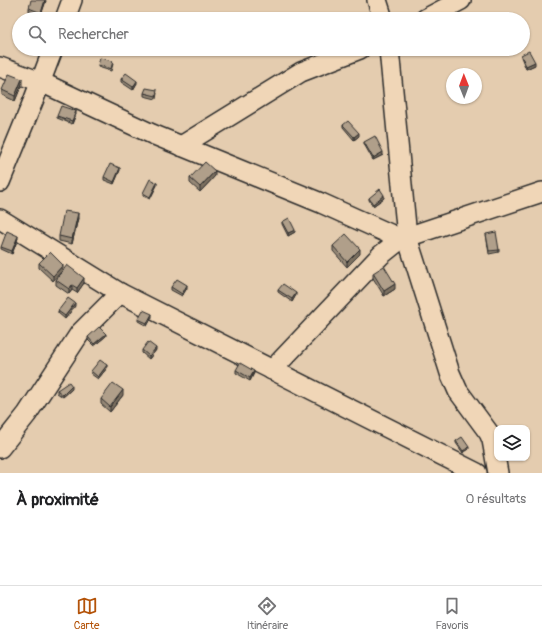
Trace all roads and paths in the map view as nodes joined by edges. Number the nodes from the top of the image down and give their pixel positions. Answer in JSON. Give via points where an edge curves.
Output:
{"nodes":[{"id":1,"x":72,"y":0,"type":"edge"},
{"id":2,"x":377,"y":0,"type":"edge"},
{"id":3,"x":461,"y":0,"type":"edge"},
{"id":4,"x":68,"y":12,"type":"edge"},
{"id":5,"x":381,"y":12,"type":"edge"},
{"id":6,"x":438,"y":12,"type":"edge"},
{"id":7,"x":50,"y":56,"type":"edge"},
{"id":8,"x":342,"y":56,"type":"edge"},
{"id":9,"x":390,"y":56,"type":"edge"},
{"id":10,"x":0,"y":67,"type":"edge"},
{"id":11,"x":41,"y":82,"type":"junction"},
{"id":12,"x":181,"y":146,"type":"junction"},
{"id":13,"x":0,"y":182,"type":"edge"},
{"id":14,"x":542,"y":192,"type":"edge"},
{"id":15,"x":0,"y":219,"type":"edge"},
{"id":16,"x":404,"y":238,"type":"junction"},
{"id":17,"x":120,"y":293,"type":"junction"},
{"id":18,"x":272,"y":370,"type":"junction"},
{"id":19,"x":0,"y":448,"type":"edge"},
{"id":20,"x":476,"y":473,"type":"edge"},
{"id":21,"x":498,"y":473,"type":"edge"}],
"edges":[{"from":1,"to":4,"type":"street"},
{"from":2,"to":5,"type":"street"},
{"from":3,"to":6,"type":"street"},
{"from":7,"to":11,"type":"street"},
{"from":8,"to":12,"type":"street","via":[[301,72]]},
{"from":9,"to":16,"type":"street"},
{"from":10,"to":11,"type":"street"},
{"from":11,"to":12,"type":"street"},
{"from":11,"to":13,"type":"street"},
{"from":12,"to":16,"type":"street"},
{"from":14,"to":16,"type":"street"},
{"from":15,"to":17,"type":"street"},
{"from":16,"to":18,"type":"street","via":[[381,255]]},
{"from":16,"to":21,"type":"street","via":[[450,373],[458,391],[489,433]]},
{"from":17,"to":18,"type":"street"},
{"from":17,"to":19,"type":"street","via":[[80,333],[27,414]]},
{"from":18,"to":20,"type":"street"}]}
